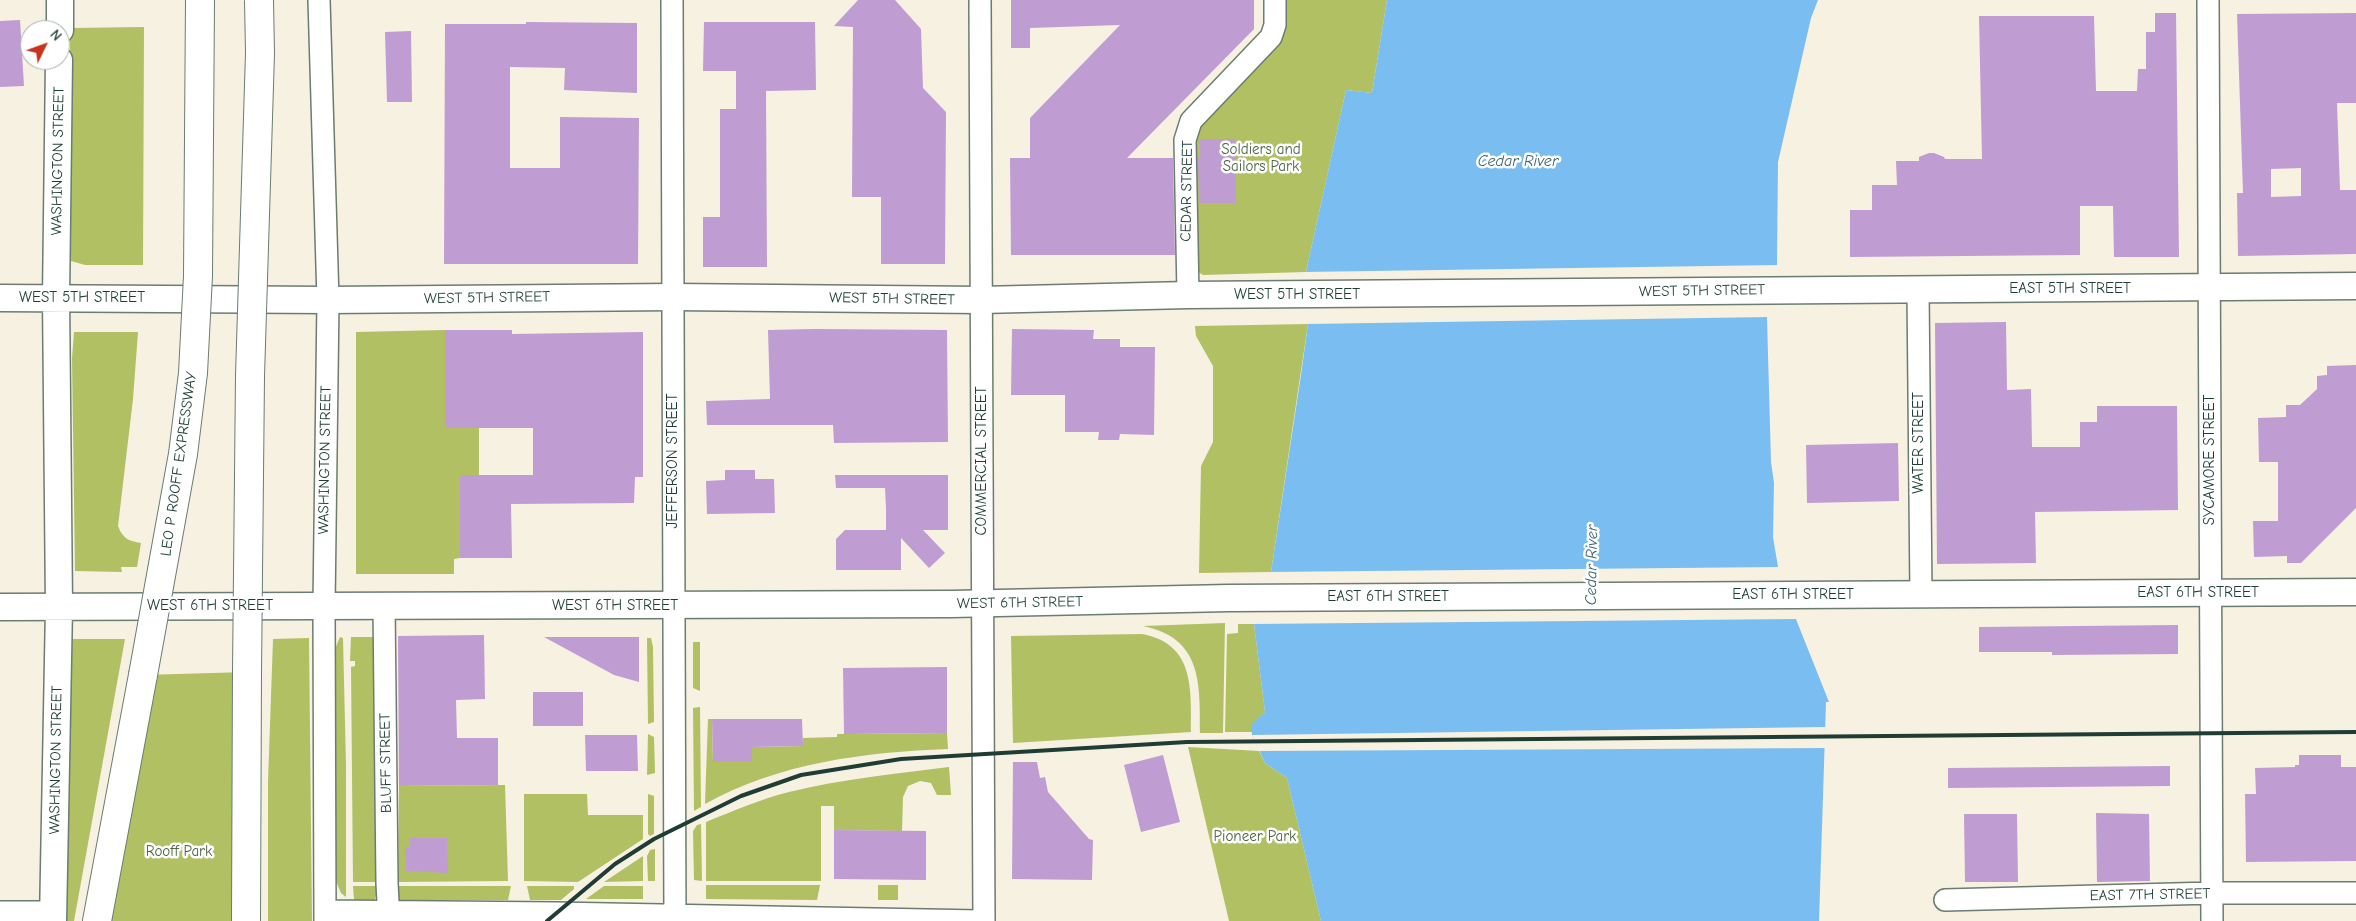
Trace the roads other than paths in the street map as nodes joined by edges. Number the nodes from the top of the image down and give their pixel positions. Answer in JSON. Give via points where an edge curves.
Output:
{"nodes":[{"id":1,"x":60,"y":0,"type":"edge"},
{"id":2,"x":200,"y":0,"type":"edge"},
{"id":3,"x":259,"y":0,"type":"edge"},
{"id":4,"x":319,"y":0,"type":"edge"},
{"id":5,"x":672,"y":0,"type":"edge"},
{"id":6,"x":980,"y":0,"type":"edge"},
{"id":7,"x":1275,"y":0,"type":"edge"},
{"id":8,"x":2208,"y":0,"type":"edge"},
{"id":9,"x":60,"y":20,"type":"edge"},
{"id":10,"x":59,"y":70,"type":"edge"},
{"id":11,"x":2356,"y":286,"type":"edge"},
{"id":12,"x":2209,"y":287,"type":"junction"},
{"id":13,"x":1784,"y":290,"type":"joint"},
{"id":14,"x":1918,"y":290,"type":"junction"},
{"id":15,"x":1188,"y":295,"type":"junction"},
{"id":16,"x":673,"y":296,"type":"junction"},
{"id":17,"x":56,"y":297,"type":"junction"},
{"id":18,"x":0,"y":298,"type":"edge"},
{"id":19,"x":328,"y":300,"type":"junction"},
{"id":20,"x":982,"y":300,"type":"junction"},
{"id":21,"x":2356,"y":592,"type":"edge"},
{"id":22,"x":2211,"y":593,"type":"junction"},
{"id":23,"x":1920,"y":596,"type":"junction"},
{"id":24,"x":1229,"y":598,"type":"joint"},
{"id":25,"x":983,"y":604,"type":"junction"},
{"id":26,"x":384,"y":605,"type":"junction"},
{"id":27,"x":0,"y":606,"type":"edge"},
{"id":28,"x":324,"y":606,"type":"junction"},
{"id":29,"x":674,"y":606,"type":"junction"},
{"id":30,"x":59,"y":607,"type":"junction"},
{"id":31,"x":2212,"y":893,"type":"junction"},
{"id":32,"x":2356,"y":893,"type":"edge"},
{"id":33,"x":1945,"y":900,"type":"dead end"},
{"id":34,"x":0,"y":912,"type":"edge"},
{"id":35,"x":325,"y":916,"type":"edge"},
{"id":36,"x":389,"y":916,"type":"edge"},
{"id":37,"x":53,"y":917,"type":"edge"},
{"id":38,"x":675,"y":918,"type":"edge"},
{"id":39,"x":97,"y":921,"type":"edge"},
{"id":40,"x":246,"y":921,"type":"edge"},
{"id":41,"x":980,"y":921,"type":"edge"},
{"id":42,"x":984,"y":921,"type":"edge"},
{"id":43,"x":2212,"y":921,"type":"edge"}],
"edges":[{"from":1,"to":9,"type":"main road"},
{"from":2,"to":39,"type":"highway","name":"LEO P ROOFF EXPRESSWAY","bridge":true,"via":[[198,276],[193,373],[182,454]]},
{"from":3,"to":40,"type":"highway","bridge":true,"via":[[250,376]]},
{"from":4,"to":19,"type":"street","name":"WASHINGTON STREET"},
{"from":5,"to":16,"type":"street","name":"JEFFERSON STREET"},
{"from":6,"to":20,"type":"street","name":"COMMERCIAL STREET"},
{"from":7,"to":15,"type":"street","name":"CEDAR STREET","via":[[1275,25],[1271,37],[1191,121],[1185,140]]},
{"from":8,"to":12,"type":"street","name":"SYCAMORE STREET"},
{"from":10,"to":17,"type":"main road","name":"WASHINGTON STREET"},
{"from":11,"to":12,"type":"main road","name":"EAST 5TH STREET"},
{"from":12,"to":14,"type":"main road","name":"EAST 5TH STREET"},
{"from":12,"to":22,"type":"street","name":"SYCAMORE STREET"},
{"from":13,"to":14,"type":"main road","name":"EAST 5TH STREET"},
{"from":13,"to":15,"type":"main road","name":"WEST 5TH STREET"},
{"from":14,"to":23,"type":"street","name":"WATER STREET"},
{"from":15,"to":20,"type":"main road","name":"WEST 5TH STREET"},
{"from":16,"to":19,"type":"main road","name":"WEST 5TH STREET"},
{"from":16,"to":20,"type":"main road","name":"WEST 5TH STREET"},
{"from":16,"to":29,"type":"street","name":"JEFFERSON STREET"},
{"from":17,"to":18,"type":"main road","name":"WEST 5TH STREET"},
{"from":17,"to":19,"type":"main road","name":"WEST 5TH STREET"},
{"from":17,"to":30,"type":"main road","name":"WASHINGTON STREET"},
{"from":19,"to":28,"type":"street","name":"WASHINGTON STREET"},
{"from":20,"to":25,"type":"street","name":"COMMERCIAL STREET"},
{"from":21,"to":22,"type":"main road","name":"EAST 6TH STREET"},
{"from":22,"to":23,"type":"main road","name":"EAST 6TH STREET"},
{"from":22,"to":31,"type":"street","name":"SYCAMORE STREET"},
{"from":23,"to":24,"type":"main road","name":"EAST 6TH STREET"},
{"from":24,"to":25,"type":"main road","name":"WEST 6TH STREET"},
{"from":25,"to":29,"type":"main road","name":"WEST 6TH STREET"},
{"from":25,"to":42,"type":"street","name":"COMMERCIAL STREET"},
{"from":26,"to":28,"type":"main road","name":"WEST 6TH STREET"},
{"from":26,"to":29,"type":"main road","name":"WEST 6TH STREET"},
{"from":26,"to":36,"type":"street","name":"BLUFF STREET"},
{"from":27,"to":30,"type":"main road","name":"WEST 6TH STREET"},
{"from":28,"to":30,"type":"main road","name":"WEST 6TH STREET"},
{"from":28,"to":35,"type":"street","name":"WASHINGTON STREET"},
{"from":29,"to":38,"type":"street","name":"JEFFERSON STREET"},
{"from":30,"to":37,"type":"main road","name":"WASHINGTON STREET"},
{"from":31,"to":32,"type":"street","name":"EAST 7TH STREET"},
{"from":31,"to":33,"type":"street","name":"EAST 7TH STREET"},
{"from":31,"to":43,"type":"street","name":"SYCAMORE STREET"},
{"from":34,"to":37,"type":"street"},
{"from":35,"to":36,"type":"street"},
{"from":36,"to":38,"type":"street"},
{"from":38,"to":41,"type":"street"}]}
